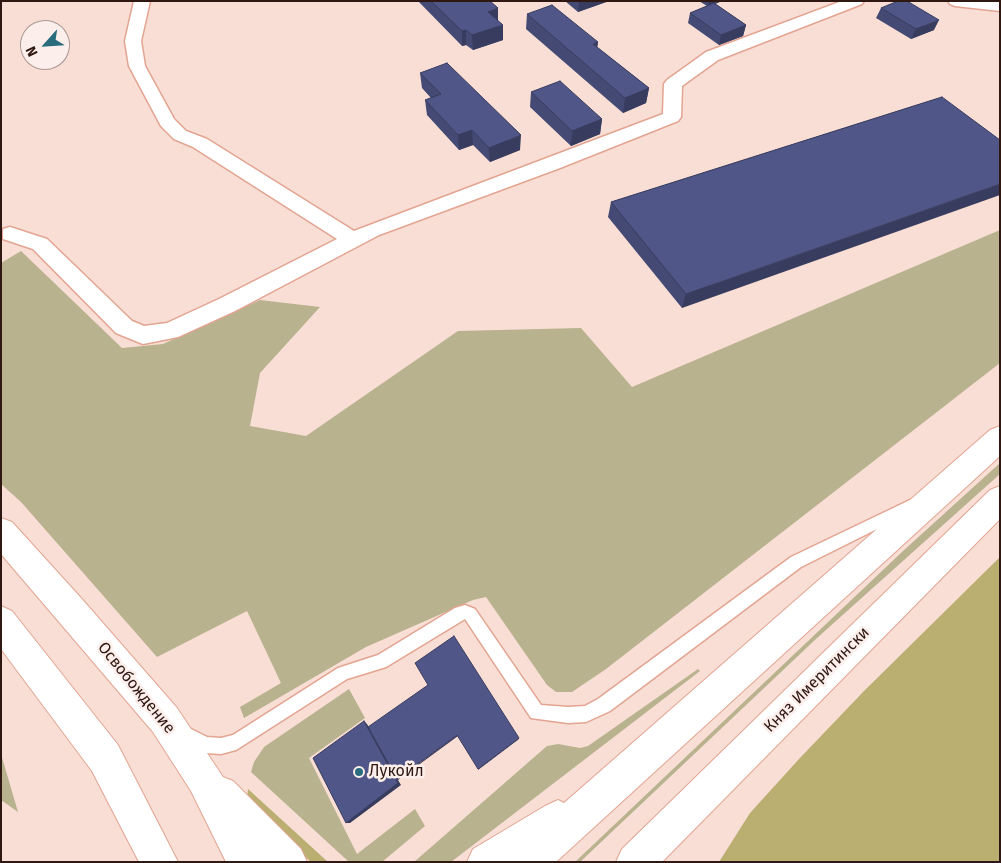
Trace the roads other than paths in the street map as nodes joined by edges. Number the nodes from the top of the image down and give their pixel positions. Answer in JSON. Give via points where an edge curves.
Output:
{"nodes":[{"id":1,"x":142,"y":1,"type":"edge"},
{"id":2,"x":857,"y":1,"type":"edge"},
{"id":3,"x":955,"y":1,"type":"edge"},
{"id":4,"x":1000,"y":6,"type":"edge"},
{"id":5,"x":4,"y":238,"type":"edge"},
{"id":6,"x":353,"y":240,"type":"junction"},
{"id":7,"x":1000,"y":438,"type":"edge"},
{"id":8,"x":937,"y":493,"type":"junction"},
{"id":9,"x":1000,"y":499,"type":"edge"},
{"id":10,"x":1,"y":532,"type":"edge"},
{"id":11,"x":1,"y":622,"type":"edge"},
{"id":12,"x":165,"y":720,"type":"junction"},
{"id":13,"x":204,"y":778,"type":"junction"},
{"id":14,"x":602,"y":793,"type":"junction"},
{"id":15,"x":152,"y":852,"type":"edge"},
{"id":16,"x":639,"y":858,"type":"edge"},
{"id":17,"x":246,"y":862,"type":"edge"},
{"id":18,"x":288,"y":862,"type":"edge"},
{"id":19,"x":486,"y":862,"type":"edge"},
{"id":20,"x":528,"y":862,"type":"edge"}],
"edges":[{"from":1,"to":6,"type":"street","via":[[133,41],[137,66],[167,122],[180,135],[200,142]]},
{"from":2,"to":6,"type":"street","via":[[712,56],[673,84],[672,118],[372,230]]},
{"from":3,"to":4,"type":"street"},
{"from":5,"to":6,"type":"street","via":[[40,244],[124,327],[142,335],[170,331],[211,313]]},
{"from":7,"to":8,"type":"street"},
{"from":8,"to":12,"type":"lane","via":[[796,562],[604,705],[586,714],[568,716],[537,712],[470,614],[465,612],[381,662],[343,673],[236,742],[206,745]]},
{"from":8,"to":14,"type":"street"},
{"from":9,"to":16,"type":"street","name":"Княз Имеритински"},
{"from":10,"to":12,"type":"street","name":"Освобождение"},
{"from":11,"to":15,"type":"street","via":[[105,758]]},
{"from":12,"to":13,"type":"street","name":"Освобождение"},
{"from":13,"to":17,"type":"street","name":"Освобождение"},
{"from":13,"to":18,"type":"street"},
{"from":14,"to":19,"type":"street"},
{"from":14,"to":20,"type":"street"}]}
